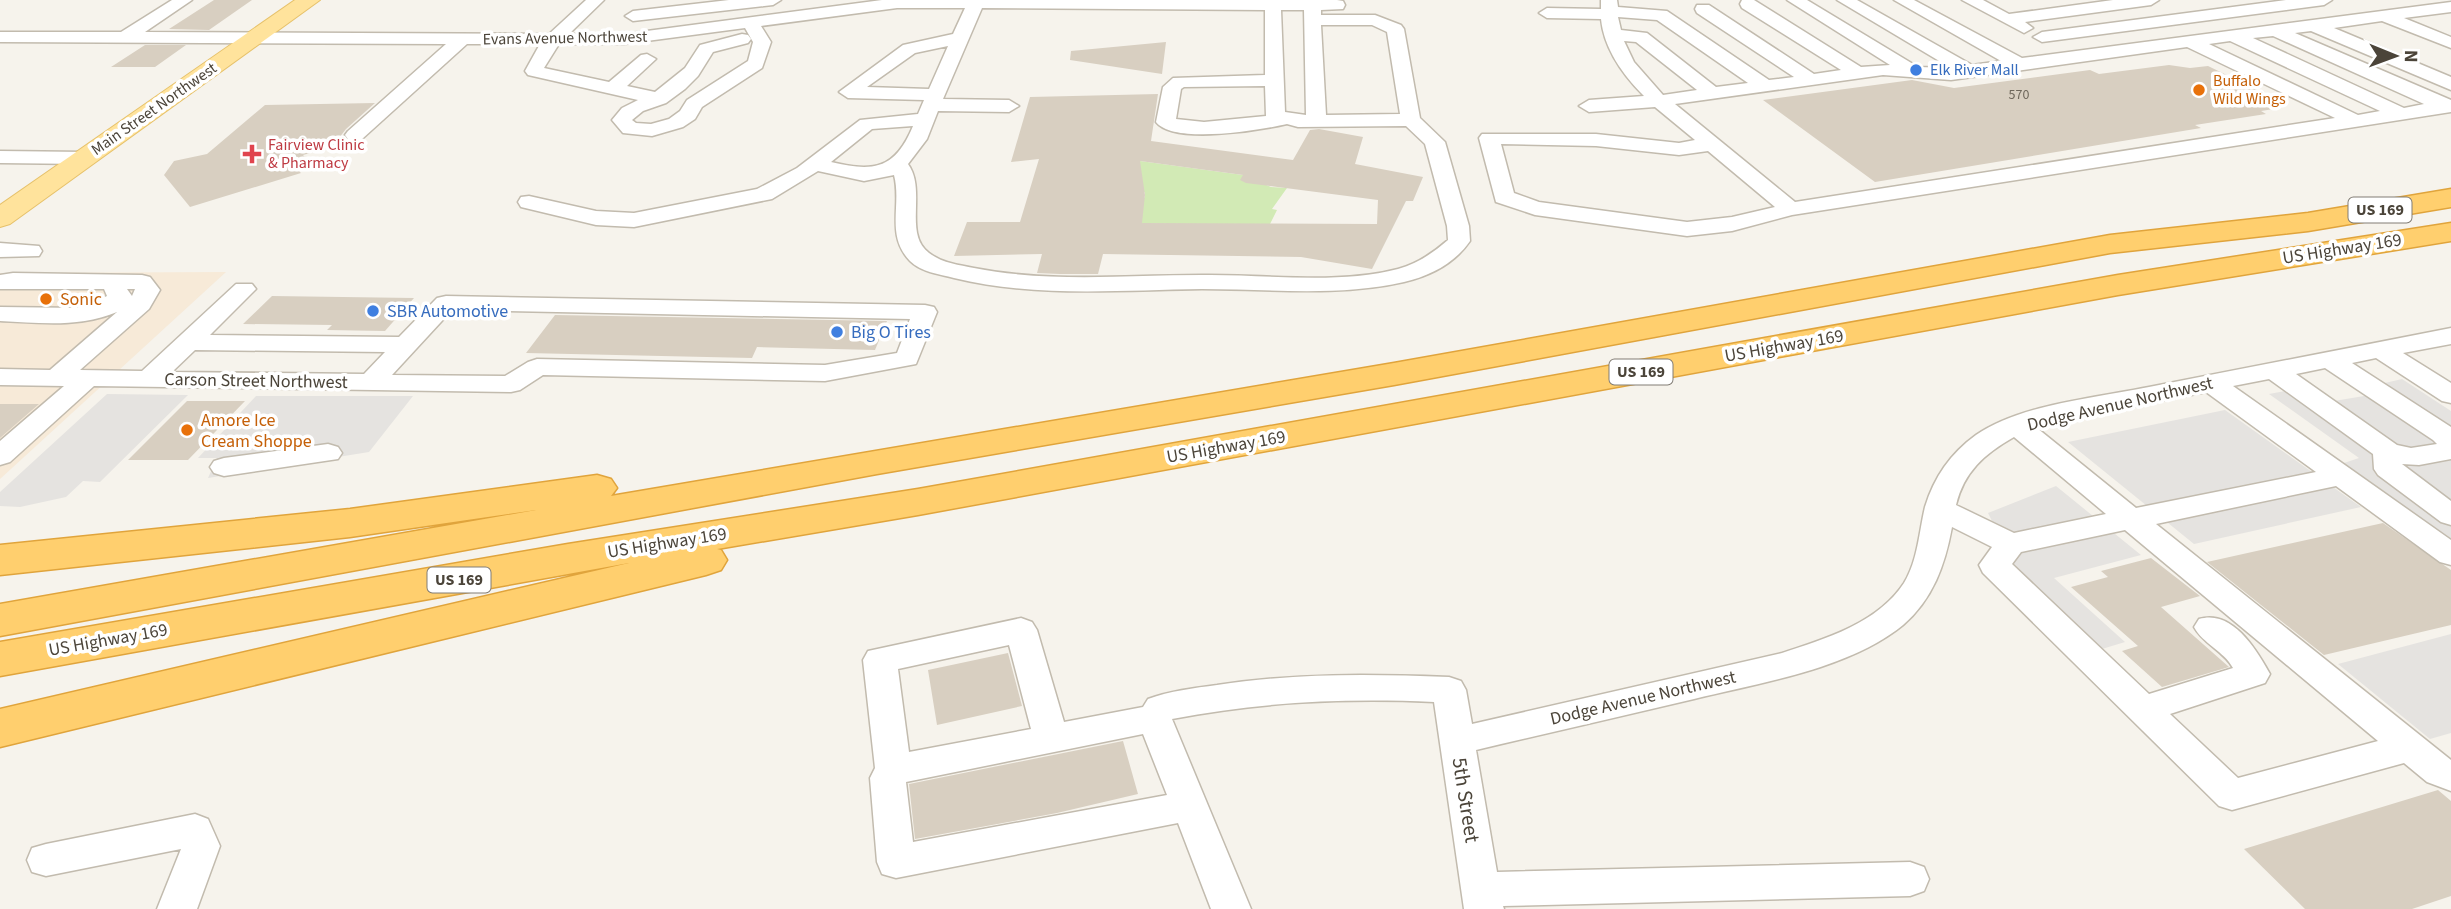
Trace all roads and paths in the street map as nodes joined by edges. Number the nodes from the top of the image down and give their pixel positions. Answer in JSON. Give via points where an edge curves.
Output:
{"nodes":[{"id":1,"x":184,"y":0,"type":"edge"},
{"id":2,"x":309,"y":0,"type":"edge"},
{"id":3,"x":596,"y":0,"type":"edge"},
{"id":4,"x":773,"y":0,"type":"edge"},
{"id":5,"x":790,"y":0,"type":"edge"},
{"id":6,"x":1795,"y":0,"type":"edge"},
{"id":7,"x":1845,"y":0,"type":"edge"},
{"id":8,"x":1902,"y":0,"type":"edge"},
{"id":9,"x":1970,"y":0,"type":"edge"},
{"id":10,"x":2153,"y":0,"type":"edge"},
{"id":11,"x":2324,"y":0,"type":"edge"},
{"id":12,"x":2433,"y":0,"type":"edge"},
{"id":13,"x":1772,"y":1,"type":"edge"},
{"id":14,"x":976,"y":2,"type":"edge"},
{"id":15,"x":854,"y":4,"type":"edge"},
{"id":16,"x":1273,"y":4,"type":"junction"},
{"id":17,"x":1748,"y":4,"type":"junction"},
{"id":18,"x":1321,"y":7,"type":"edge"},
{"id":19,"x":2451,"y":7,"type":"edge"},
{"id":20,"x":1608,"y":8,"type":"edge"},
{"id":21,"x":2381,"y":8,"type":"edge"},
{"id":22,"x":1703,"y":9,"type":"junction"},
{"id":23,"x":1547,"y":13,"type":"dead end"},
{"id":24,"x":1661,"y":15,"type":"junction"},
{"id":25,"x":633,"y":16,"type":"dead end"},
{"id":26,"x":784,"y":17,"type":"junction"},
{"id":27,"x":2193,"y":18,"type":"junction"},
{"id":28,"x":2007,"y":19,"type":"junction"},
{"id":29,"x":2347,"y":21,"type":"junction"},
{"id":30,"x":2314,"y":25,"type":"junction"},
{"id":31,"x":754,"y":29,"type":"junction"},
{"id":32,"x":2275,"y":30,"type":"junction"},
{"id":33,"x":1611,"y":35,"type":"junction"},
{"id":34,"x":2382,"y":35,"type":"dead end"},
{"id":35,"x":2232,"y":36,"type":"junction"},
{"id":36,"x":0,"y":37,"type":"edge"},
{"id":37,"x":125,"y":37,"type":"junction"},
{"id":38,"x":257,"y":37,"type":"junction"},
{"id":39,"x":2042,"y":37,"type":"junction"},
{"id":40,"x":462,"y":38,"type":"junction"},
{"id":41,"x":960,"y":38,"type":"junction"},
{"id":42,"x":554,"y":40,"type":"junction"},
{"id":43,"x":2190,"y":41,"type":"junction"},
{"id":44,"x":2451,"y":43,"type":"edge"},
{"id":45,"x":2080,"y":56,"type":"junction"},
{"id":46,"x":648,"y":59,"type":"dead end"},
{"id":47,"x":2019,"y":65,"type":"junction"},
{"id":48,"x":1969,"y":71,"type":"junction"},
{"id":49,"x":1913,"y":72,"type":"junction"},
{"id":50,"x":1859,"y":74,"type":"junction"},
{"id":51,"x":1274,"y":80,"type":"junction"},
{"id":52,"x":1811,"y":80,"type":"junction"},
{"id":53,"x":2451,"y":84,"type":"edge"},
{"id":54,"x":1766,"y":86,"type":"junction"},
{"id":55,"x":612,"y":89,"type":"junction"},
{"id":56,"x":1712,"y":93,"type":"junction"},
{"id":57,"x":657,"y":99,"type":"junction"},
{"id":58,"x":1658,"y":101,"type":"junction"},
{"id":59,"x":694,"y":104,"type":"junction"},
{"id":60,"x":931,"y":106,"type":"junction"},
{"id":61,"x":1009,"y":106,"type":"dead end"},
{"id":62,"x":1589,"y":106,"type":"dead end"},
{"id":63,"x":2448,"y":107,"type":"edge"},
{"id":64,"x":2402,"y":114,"type":"junction"},
{"id":65,"x":1279,"y":117,"type":"junction"},
{"id":66,"x":1411,"y":120,"type":"junction"},
{"id":67,"x":1315,"y":121,"type":"junction"},
{"id":68,"x":2356,"y":121,"type":"junction"},
{"id":69,"x":355,"y":135,"type":"dead end"},
{"id":70,"x":1711,"y":144,"type":"junction"},
{"id":71,"x":0,"y":157,"type":"edge"},
{"id":72,"x":85,"y":158,"type":"junction"},
{"id":73,"x":898,"y":163,"type":"junction"},
{"id":74,"x":814,"y":164,"type":"junction"},
{"id":75,"x":2451,"y":174,"type":"edge"},
{"id":76,"x":2451,"y":198,"type":"edge"},
{"id":77,"x":529,"y":202,"type":"dead end"},
{"id":78,"x":1791,"y":209,"type":"junction"},
{"id":79,"x":0,"y":218,"type":"edge"},
{"id":80,"x":2308,"y":222,"type":"junction"},
{"id":81,"x":2451,"y":232,"type":"edge"},
{"id":82,"x":2451,"y":239,"type":"edge"},
{"id":83,"x":2364,"y":246,"type":"junction"},
{"id":84,"x":0,"y":250,"type":"edge"},
{"id":85,"x":32,"y":251,"type":"dead end"},
{"id":86,"x":0,"y":284,"type":"edge"},
{"id":87,"x":244,"y":289,"type":"dead end"},
{"id":88,"x":0,"y":314,"type":"edge"},
{"id":89,"x":2451,"y":336,"type":"edge"},
{"id":90,"x":186,"y":342,"type":"junction"},
{"id":91,"x":408,"y":345,"type":"junction"},
{"id":92,"x":2381,"y":350,"type":"junction"},
{"id":93,"x":2330,"y":360,"type":"junction"},
{"id":94,"x":2275,"y":371,"type":"junction"},
{"id":95,"x":0,"y":377,"type":"edge"},
{"id":96,"x":57,"y":377,"type":"junction"},
{"id":97,"x":88,"y":378,"type":"junction"},
{"id":98,"x":148,"y":380,"type":"junction"},
{"id":99,"x":370,"y":383,"type":"junction"},
{"id":100,"x":2211,"y":383,"type":"junction"},
{"id":101,"x":2451,"y":395,"type":"edge"},
{"id":102,"x":2018,"y":427,"type":"junction"},
{"id":103,"x":2451,"y":442,"type":"edge"},
{"id":104,"x":2451,"y":450,"type":"edge"},
{"id":105,"x":2387,"y":451,"type":"junction"},
{"id":106,"x":328,"y":453,"type":"dead end"},
{"id":107,"x":0,"y":456,"type":"edge"},
{"id":108,"x":877,"y":463,"type":"junction"},
{"id":109,"x":224,"y":467,"type":"dead end"},
{"id":110,"x":2341,"y":476,"type":"junction"},
{"id":111,"x":918,"y":502,"type":"junction"},
{"id":112,"x":1939,"y":509,"type":"junction"},
{"id":113,"x":2451,"y":515,"type":"edge"},
{"id":114,"x":2134,"y":520,"type":"junction"},
{"id":115,"x":2011,"y":544,"type":"junction"},
{"id":116,"x":67,"y":551,"type":"junction"},
{"id":117,"x":0,"y":553,"type":"edge"},
{"id":118,"x":2451,"y":555,"type":"edge"},
{"id":119,"x":0,"y":560,"type":"edge"},
{"id":120,"x":0,"y":620,"type":"edge"},
{"id":121,"x":2210,"y":627,"type":"dead end"},
{"id":122,"x":2278,"y":638,"type":"junction"},
{"id":123,"x":2242,"y":653,"type":"junction"},
{"id":124,"x":0,"y":659,"type":"edge"},
{"id":125,"x":2143,"y":709,"type":"junction"},
{"id":126,"x":1154,"y":718,"type":"junction"},
{"id":127,"x":0,"y":728,"type":"edge"},
{"id":128,"x":1051,"y":739,"type":"junction"},
{"id":129,"x":1457,"y":741,"type":"junction"},
{"id":130,"x":2409,"y":747,"type":"junction"},
{"id":131,"x":893,"y":771,"type":"junction"},
{"id":132,"x":2451,"y":776,"type":"edge"},
{"id":133,"x":1188,"y":806,"type":"junction"},
{"id":134,"x":46,"y":860,"type":"dead end"},
{"id":135,"x":1910,"y":879,"type":"dead end"},
{"id":136,"x":1482,"y":899,"type":"edge"},
{"id":137,"x":177,"y":909,"type":"edge"},
{"id":138,"x":1231,"y":909,"type":"edge"}],
"edges":[{"from":1,"to":37,"type":"street"},
{"from":2,"to":38,"type":"main road","name":"Main Street Northwest"},
{"from":3,"to":42,"type":"street"},
{"from":4,"to":25,"type":"street"},
{"from":5,"to":26,"type":"street"},
{"from":6,"to":49,"type":"street"},
{"from":7,"to":48,"type":"street"},
{"from":8,"to":47,"type":"street"},
{"from":9,"to":28,"type":"street"},
{"from":10,"to":27,"type":"street"},
{"from":10,"to":28,"type":"street"},
{"from":11,"to":27,"type":"street"},
{"from":12,"to":19,"type":"street"},
{"from":13,"to":17,"type":"street"},
{"from":14,"to":15,"type":"street","name":"Evans Avenue Northwest"},
{"from":14,"to":16,"type":"street","name":"Evans Avenue Northwest"},
{"from":14,"to":41,"type":"street"},
{"from":15,"to":26,"type":"street","name":"Evans Avenue Northwest"},
{"from":16,"to":18,"type":"street","name":"Evans Avenue Northwest"},
{"from":16,"to":51,"type":"street"},
{"from":17,"to":22,"type":"street"},
{"from":17,"to":50,"type":"street"},
{"from":18,"to":66,"type":"street","name":"Evans Avenue Northwest","via":[[1395,29]]},
{"from":18,"to":67,"type":"street"},
{"from":19,"to":21,"type":"street","via":[[2411,12]]},
{"from":20,"to":23,"type":"street"},
{"from":20,"to":24,"type":"street"},
{"from":20,"to":33,"type":"street"},
{"from":21,"to":29,"type":"street"},
{"from":21,"to":44,"type":"street"},
{"from":22,"to":24,"type":"street"},
{"from":22,"to":52,"type":"street"},
{"from":24,"to":54,"type":"street"},
{"from":26,"to":31,"type":"street","name":"Evans Avenue Northwest"},
{"from":27,"to":35,"type":"street"},
{"from":27,"to":39,"type":"street"},
{"from":28,"to":39,"type":"street"},
{"from":29,"to":30,"type":"street"},
{"from":29,"to":34,"type":"street"},
{"from":30,"to":32,"type":"street"},
{"from":30,"to":53,"type":"street"},
{"from":31,"to":42,"type":"street","name":"Evans Avenue Northwest"},
{"from":31,"to":57,"type":"street","via":[[706,49],[699,66]]},
{"from":31,"to":59,"type":"street","via":[[762,42],[756,64]]},
{"from":32,"to":35,"type":"street"},
{"from":32,"to":63,"type":"street"},
{"from":33,"to":56,"type":"street","via":[[1640,37]]},
{"from":33,"to":58,"type":"street","via":[[1631,71]]},
{"from":35,"to":43,"type":"street"},
{"from":35,"to":64,"type":"street"},
{"from":36,"to":37,"type":"street","name":"Evans Avenue Northwest"},
{"from":37,"to":38,"type":"street","name":"Evans Avenue Northwest"},
{"from":38,"to":40,"type":"street","name":"Evans Avenue Northwest"},
{"from":38,"to":72,"type":"main road","name":"Main Street Northwest"},
{"from":39,"to":45,"type":"street"},
{"from":40,"to":42,"type":"street","name":"Evans Avenue Northwest"},
{"from":40,"to":69,"type":"street"},
{"from":41,"to":60,"type":"street"},
{"from":41,"to":60,"type":"street","via":[[909,49],[848,92]]},
{"from":42,"to":55,"type":"street","via":[[534,63],[534,71]]},
{"from":43,"to":45,"type":"street"},
{"from":43,"to":68,"type":"street"},
{"from":45,"to":47,"type":"street"},
{"from":46,"to":55,"type":"street"},
{"from":47,"to":48,"type":"street"},
{"from":48,"to":49,"type":"street"},
{"from":49,"to":50,"type":"street"},
{"from":50,"to":52,"type":"street"},
{"from":51,"to":65,"type":"street"},
{"from":51,"to":65,"type":"street","via":[[1180,82],[1172,87],[1167,121],[1203,127],[1260,124]]},
{"from":52,"to":54,"type":"street"},
{"from":54,"to":56,"type":"street"},
{"from":55,"to":57,"type":"street"},
{"from":56,"to":58,"type":"street"},
{"from":57,"to":59,"type":"street"},
{"from":57,"to":59,"type":"street","via":[[630,108],[622,120],[630,129],[652,130],[676,123]]},
{"from":58,"to":62,"type":"street"},
{"from":58,"to":70,"type":"street"},
{"from":60,"to":61,"type":"street"},
{"from":60,"to":73,"type":"street","via":[[920,136]]},
{"from":60,"to":74,"type":"street","via":[[867,124]]},
{"from":63,"to":64,"type":"street"},
{"from":64,"to":68,"type":"street"},
{"from":65,"to":67,"type":"street"},
{"from":66,"to":67,"type":"street"},
{"from":66,"to":73,"type":"street","via":[[1435,142],[1459,241],[1433,266],[1380,281],[1042,286],[974,276],[931,264],[909,244],[904,229],[909,184],[907,172]]},
{"from":68,"to":78,"type":"street"},
{"from":70,"to":78,"type":"street"},
{"from":70,"to":78,"type":"street","via":[[1679,149],[1596,140],[1489,138],[1504,197],[1535,208],[1687,229],[1732,224]]},
{"from":71,"to":72,"type":"street"},
{"from":72,"to":79,"type":"main road","name":"Main Street Northwest"},
{"from":73,"to":74,"type":"street","via":[[865,175]]},
{"from":74,"to":77,"type":"street","via":[[764,194],[634,220],[596,218]]},
{"from":75,"to":80,"type":"highway","via":[[2409,183]]},
{"from":76,"to":80,"type":"highway","name":"US Highway 169","number":"US 169"},
{"from":80,"to":108,"type":"highway","name":"US Highway 169","number":"US 169","via":[[2110,244]]},
{"from":81,"to":83,"type":"highway","name":"US Highway 169","number":"US 169"},
{"from":82,"to":83,"type":"highway"},
{"from":83,"to":111,"type":"highway","name":"US Highway 169","number":"US 169","via":[[2118,285]]},
{"from":84,"to":85,"type":"street"},
{"from":86,"to":88,"type":"street","via":[[104,288],[121,297],[112,307],[94,314]]},
{"from":86,"to":96,"type":"street","via":[[142,282],[148,290],[140,304]]},
{"from":87,"to":90,"type":"street"},
{"from":89,"to":92,"type":"street","name":"Dodge Avenue Northwest"},
{"from":90,"to":91,"type":"street"},
{"from":90,"to":98,"type":"street"},
{"from":91,"to":99,"type":"street"},
{"from":91,"to":99,"type":"street","name":"Carson Street Northwest","via":[[446,303],[925,312],[907,359],[825,373],[537,367],[511,384]]},
{"from":92,"to":93,"type":"street","name":"Dodge Avenue Northwest"},
{"from":92,"to":101,"type":"street"},
{"from":93,"to":94,"type":"street","name":"Dodge Avenue Northwest"},
{"from":93,"to":103,"type":"street"},
{"from":94,"to":100,"type":"street","name":"Dodge Avenue Northwest"},
{"from":94,"to":105,"type":"street"},
{"from":95,"to":96,"type":"street","name":"Carson Street Northwest"},
{"from":96,"to":97,"type":"street","name":"Carson Street Northwest"},
{"from":97,"to":98,"type":"street","name":"Carson Street Northwest"},
{"from":97,"to":107,"type":"street"},
{"from":98,"to":99,"type":"street","name":"Carson Street Northwest"},
{"from":100,"to":102,"type":"street","name":"Dodge Avenue Northwest"},
{"from":100,"to":110,"type":"street"},
{"from":102,"to":112,"type":"street","name":"Dodge Avenue Northwest","via":[[1988,440],[1966,458],[1949,480]]},
{"from":102,"to":114,"type":"street"},
{"from":104,"to":105,"type":"street","via":[[2414,458]]},
{"from":105,"to":113,"type":"street","via":[[2388,469]]},
{"from":106,"to":109,"type":"street"},
{"from":108,"to":116,"type":"highway","via":[[806,461],[350,523]]},
{"from":108,"to":120,"type":"highway","name":"US Highway 169","number":"US 169"},
{"from":110,"to":114,"type":"street"},
{"from":110,"to":118,"type":"street"},
{"from":111,"to":124,"type":"highway","name":"US Highway 169","number":"US 169"},
{"from":111,"to":127,"type":"highway","via":[[760,548]]},
{"from":112,"to":115,"type":"street"},
{"from":112,"to":129,"type":"street","name":"Dodge Avenue Northwest","via":[[1930,562],[1917,589],[1895,613],[1828,651]]},
{"from":114,"to":115,"type":"street"},
{"from":114,"to":122,"type":"street"},
{"from":115,"to":125,"type":"street","via":[[1994,565]]},
{"from":116,"to":117,"type":"highway"},
{"from":116,"to":119,"type":"highway"},
{"from":121,"to":123,"type":"street"},
{"from":122,"to":123,"type":"street"},
{"from":122,"to":130,"type":"street"},
{"from":123,"to":125,"type":"street","via":[[2253,674]]},
{"from":125,"to":130,"type":"street","via":[[2232,795]]},
{"from":126,"to":128,"type":"street"},
{"from":126,"to":129,"type":"street","name":"5th Street","via":[[1160,708],[1284,689],[1449,690]]},
{"from":126,"to":133,"type":"street"},
{"from":128,"to":131,"type":"street"},
{"from":128,"to":131,"type":"street","via":[[1021,630],[880,660]]},
{"from":129,"to":136,"type":"street","name":"5th Street"},
{"from":130,"to":132,"type":"street"},
{"from":131,"to":133,"type":"street","via":[[888,778],[896,862]]},
{"from":133,"to":138,"type":"street"},
{"from":134,"to":137,"type":"street","via":[[195,830],[201,846]]},
{"from":135,"to":136,"type":"street"}]}
